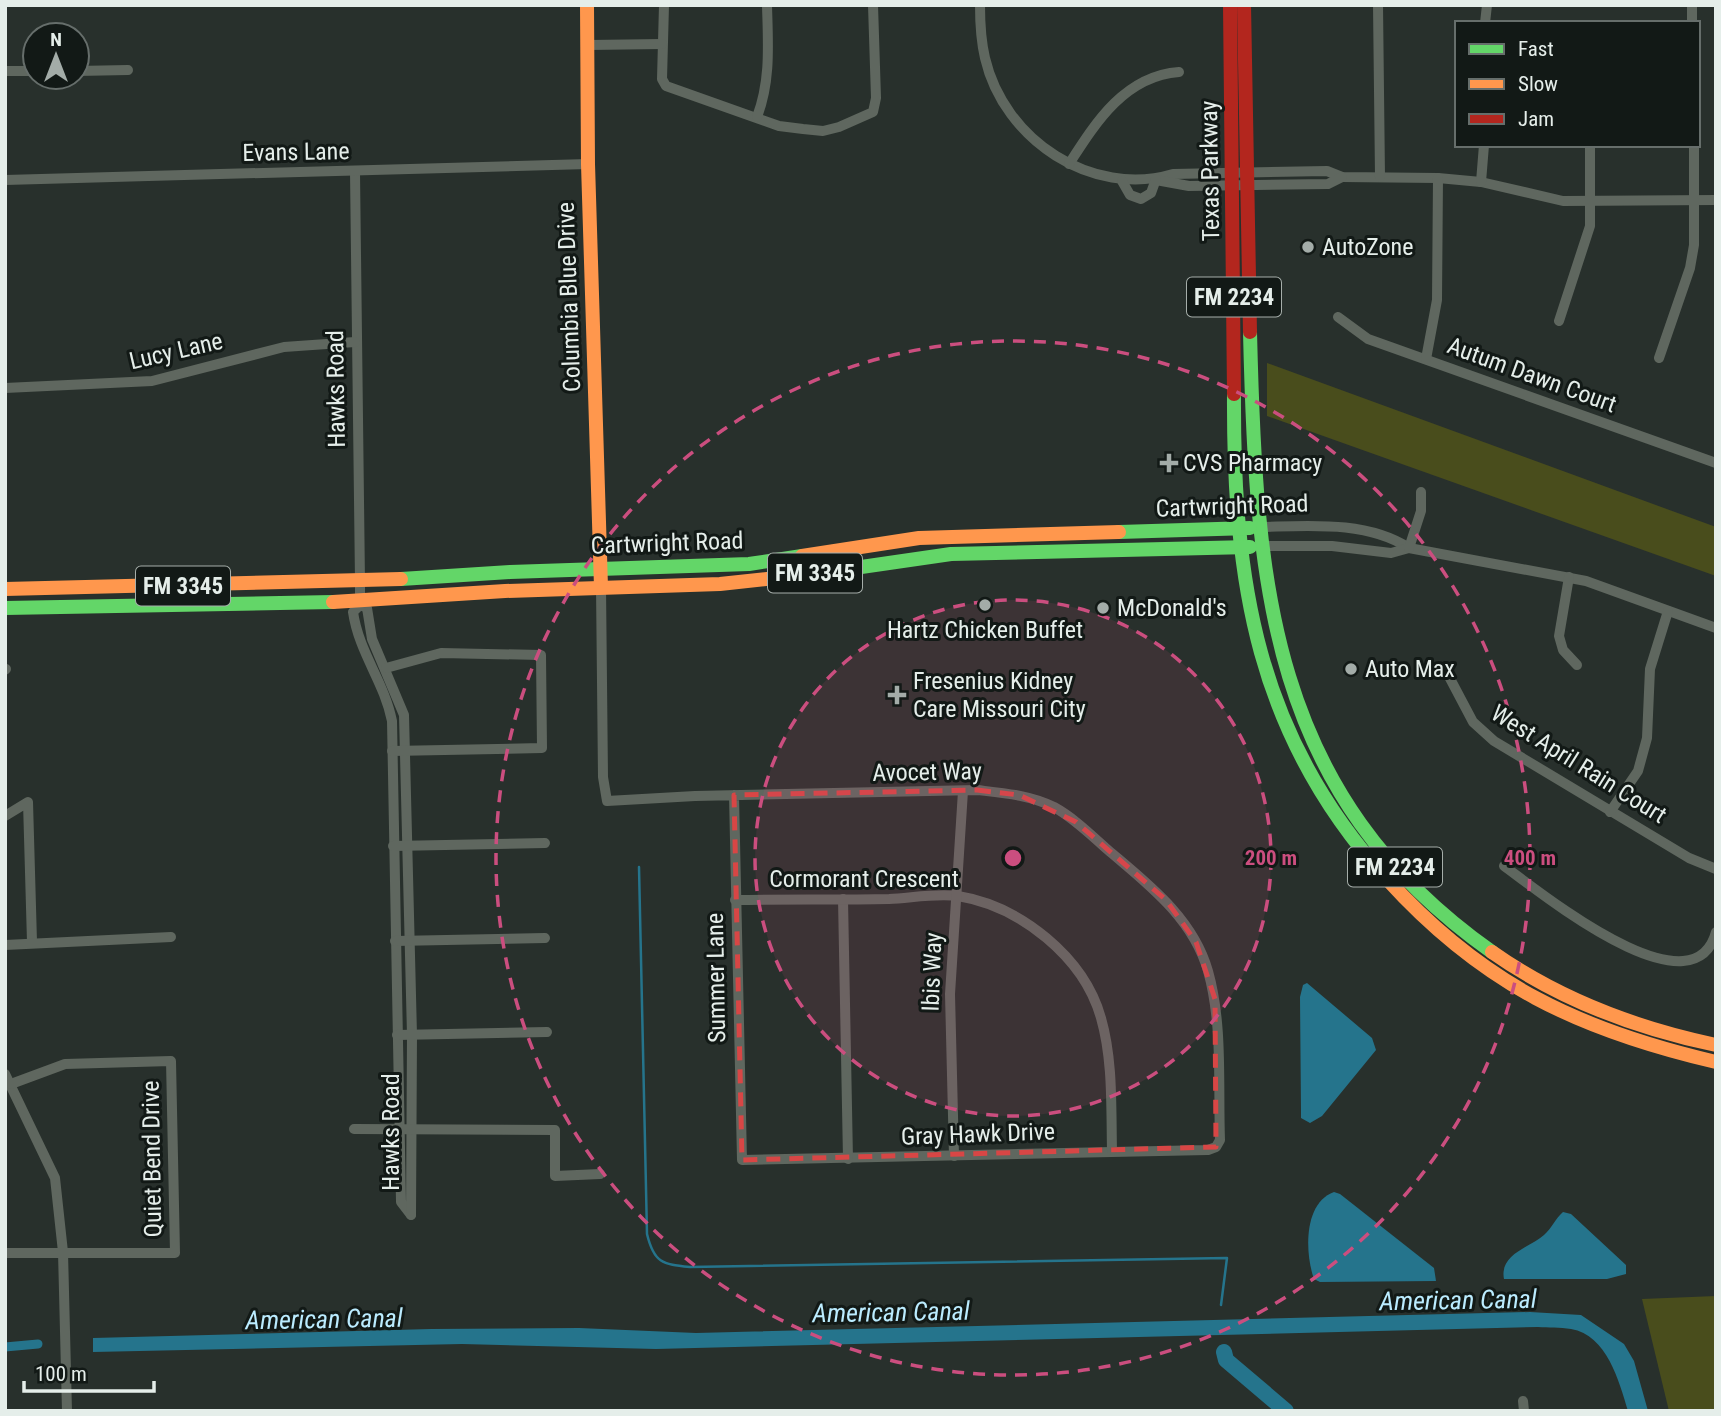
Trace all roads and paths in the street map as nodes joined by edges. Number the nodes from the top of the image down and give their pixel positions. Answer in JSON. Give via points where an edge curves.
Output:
{"nodes":[{"id":1,"x":587,"y":5,"type":"edge"},
{"id":2,"x":664,"y":5,"type":"edge"},
{"id":3,"x":768,"y":5,"type":"edge"},
{"id":4,"x":873,"y":5,"type":"edge"},
{"id":5,"x":980,"y":5,"type":"edge"},
{"id":6,"x":1230,"y":5,"type":"edge"},
{"id":7,"x":1244,"y":5,"type":"edge"},
{"id":8,"x":1378,"y":5,"type":"edge"},
{"id":9,"x":662,"y":44,"type":"junction"},
{"id":10,"x":589,"y":45,"type":"junction"},
{"id":11,"x":128,"y":70,"type":"dead end"},
{"id":12,"x":91,"y":71,"type":"edge"},
{"id":13,"x":1179,"y":72,"type":"dead end"},
{"id":14,"x":757,"y":117,"type":"junction"},
{"id":15,"x":1484,"y":147,"type":"edge"},
{"id":16,"x":1590,"y":147,"type":"edge"},
{"id":17,"x":1694,"y":147,"type":"edge"},
{"id":18,"x":588,"y":164,"type":"junction"},
{"id":19,"x":1069,"y":164,"type":"junction"},
{"id":20,"x":355,"y":172,"type":"junction"},
{"id":21,"x":1380,"y":177,"type":"junction"},
{"id":22,"x":1438,"y":178,"type":"junction"},
{"id":23,"x":1156,"y":179,"type":"junction"},
{"id":24,"x":1240,"y":179,"type":"junction"},
{"id":25,"x":5,"y":180,"type":"edge"},
{"id":26,"x":1122,"y":181,"type":"junction"},
{"id":27,"x":1481,"y":182,"type":"junction"},
{"id":28,"x":1695,"y":200,"type":"junction"},
{"id":29,"x":1716,"y":200,"type":"edge"},
{"id":30,"x":1591,"y":203,"type":"junction"},
{"id":31,"x":1338,"y":317,"type":"dead end"},
{"id":32,"x":1559,"y":321,"type":"dead end"},
{"id":33,"x":355,"y":342,"type":"junction"},
{"id":34,"x":1659,"y":358,"type":"dead end"},
{"id":35,"x":1426,"y":359,"type":"junction"},
{"id":36,"x":5,"y":388,"type":"edge"},
{"id":37,"x":1716,"y":463,"type":"edge"},
{"id":38,"x":1421,"y":492,"type":"dead end"},
{"id":39,"x":1259,"y":527,"type":"junction"},
{"id":40,"x":1238,"y":528,"type":"junction"},
{"id":41,"x":1059,"y":534,"type":"junction"},
{"id":42,"x":949,"y":537,"type":"junction"},
{"id":43,"x":1240,"y":547,"type":"junction"},
{"id":44,"x":1260,"y":547,"type":"junction"},
{"id":45,"x":1409,"y":548,"type":"junction"},
{"id":46,"x":1061,"y":552,"type":"junction"},
{"id":47,"x":951,"y":554,"type":"junction"},
{"id":48,"x":796,"y":558,"type":"junction"},
{"id":49,"x":598,"y":569,"type":"junction"},
{"id":50,"x":800,"y":576,"type":"junction"},
{"id":51,"x":1569,"y":578,"type":"junction"},
{"id":52,"x":360,"y":582,"type":"junction"},
{"id":53,"x":601,"y":587,"type":"junction"},
{"id":54,"x":92,"y":588,"type":"junction"},
{"id":55,"x":5,"y":589,"type":"edge"},
{"id":56,"x":360,"y":603,"type":"junction"},
{"id":57,"x":94,"y":607,"type":"junction"},
{"id":58,"x":5,"y":608,"type":"edge"},
{"id":59,"x":1668,"y":611,"type":"junction"},
{"id":60,"x":1716,"y":628,"type":"edge"},
{"id":61,"x":1577,"y":665,"type":"dead end"},
{"id":62,"x":386,"y":667,"type":"junction"},
{"id":63,"x":1446,"y":668,"type":"dead end"},
{"id":64,"x":392,"y":751,"type":"junction"},
{"id":65,"x":406,"y":751,"type":"junction"},
{"id":66,"x":962,"y":790,"type":"junction"},
{"id":67,"x":734,"y":795,"type":"junction"},
{"id":68,"x":1610,"y":812,"type":"junction"},
{"id":69,"x":5,"y":816,"type":"edge"},
{"id":70,"x":545,"y":843,"type":"dead end"},
{"id":71,"x":393,"y":846,"type":"junction"},
{"id":72,"x":409,"y":846,"type":"junction"},
{"id":73,"x":1504,"y":866,"type":"dead end"},
{"id":74,"x":1716,"y":869,"type":"edge"},
{"id":75,"x":956,"y":896,"type":"junction"},
{"id":76,"x":843,"y":899,"type":"junction"},
{"id":77,"x":735,"y":900,"type":"junction"},
{"id":78,"x":1716,"y":932,"type":"edge"},
{"id":79,"x":171,"y":937,"type":"dead end"},
{"id":80,"x":545,"y":938,"type":"dead end"},
{"id":81,"x":410,"y":940,"type":"junction"},
{"id":82,"x":395,"y":941,"type":"junction"},
{"id":83,"x":33,"y":942,"type":"junction"},
{"id":84,"x":5,"y":945,"type":"edge"},
{"id":85,"x":547,"y":1032,"type":"dead end"},
{"id":86,"x":397,"y":1035,"type":"junction"},
{"id":87,"x":412,"y":1035,"type":"junction"},
{"id":88,"x":1716,"y":1045,"type":"edge"},
{"id":89,"x":1716,"y":1062,"type":"edge"},
{"id":90,"x":8,"y":1079,"type":"edge"},
{"id":91,"x":398,"y":1128,"type":"junction"},
{"id":92,"x":412,"y":1128,"type":"junction"},
{"id":93,"x":354,"y":1129,"type":"dead end"},
{"id":94,"x":1216,"y":1147,"type":"joint"},
{"id":95,"x":1112,"y":1150,"type":"junction"},
{"id":96,"x":954,"y":1156,"type":"junction"},
{"id":97,"x":848,"y":1159,"type":"junction"},
{"id":98,"x":742,"y":1160,"type":"joint"},
{"id":99,"x":600,"y":1174,"type":"dead end"},
{"id":100,"x":62,"y":1252,"type":"junction"},
{"id":101,"x":5,"y":1253,"type":"edge"},
{"id":102,"x":67,"y":1411,"type":"edge"}],
"edges":[{"from":1,"to":10,"type":"main road","name":"Columbia Blue Drive"},
{"from":2,"to":9,"type":"street"},
{"from":3,"to":14,"type":"street","via":[[768,72]]},
{"from":4,"to":14,"type":"street","via":[[873,111],[823,131]]},
{"from":5,"to":19,"type":"street","via":[[985,60],[1005,106],[1039,144]]},
{"from":6,"to":24,"type":"main road","name":"Texas Parkway","number":"FM 2234"},
{"from":7,"to":24,"type":"main road","name":"Texas Parkway","number":"FM 2234"},
{"from":8,"to":21,"type":"street"},
{"from":9,"to":10,"type":"street"},
{"from":9,"to":14,"type":"street","via":[[666,86]]},
{"from":10,"to":18,"type":"main road","name":"Columbia Blue Drive"},
{"from":11,"to":12,"type":"street"},
{"from":13,"to":19,"type":"street","via":[[1160,74],[1107,108]]},
{"from":15,"to":27,"type":"street"},
{"from":16,"to":30,"type":"street"},
{"from":17,"to":28,"type":"street"},
{"from":18,"to":20,"type":"street","name":"Evans Lane"},
{"from":18,"to":49,"type":"main road","name":"Columbia Blue Drive"},
{"from":19,"to":26,"type":"street"},
{"from":20,"to":25,"type":"street","name":"Evans Lane"},
{"from":20,"to":33,"type":"street","name":"Hawks Road"},
{"from":21,"to":22,"type":"street"},
{"from":21,"to":24,"type":"street","via":[[1342,177],[1327,171]]},
{"from":22,"to":27,"type":"street"},
{"from":22,"to":35,"type":"street","via":[[1437,300]]},
{"from":23,"to":24,"type":"street","via":[[1189,186]]},
{"from":23,"to":26,"type":"street"},
{"from":23,"to":26,"type":"street","via":[[1152,193],[1140,199],[1130,195]]},
{"from":24,"to":39,"type":"main road","name":"Texas Parkway","number":"FM 2234"},
{"from":24,"to":40,"type":"main road","name":"Texas Parkway","number":"FM 2234"},
{"from":27,"to":30,"type":"street","via":[[1535,197]]},
{"from":28,"to":29,"type":"street"},
{"from":28,"to":30,"type":"street"},
{"from":28,"to":34,"type":"street","via":[[1690,268]]},
{"from":30,"to":32,"type":"street","via":[[1590,226]]},
{"from":31,"to":35,"type":"street","name":"Autum Dawn Court","via":[[1368,338]]},
{"from":33,"to":36,"type":"street","name":"Lucy Lane","via":[[284,347],[152,382]]},
{"from":33,"to":52,"type":"street","name":"Hawks Road"},
{"from":35,"to":37,"type":"street","name":"Autum Dawn Court"},
{"from":38,"to":45,"type":"street","via":[[1421,511]]},
{"from":39,"to":40,"type":"main road","name":"Cartwright Road"},
{"from":39,"to":44,"type":"main road","name":"Texas Parkway","number":"FM 2234"},
{"from":39,"to":45,"type":"street","name":"Cartwright Road","via":[[1340,527],[1396,539]]},
{"from":40,"to":41,"type":"main road","name":"Cartwright Road","number":"FM 3345"},
{"from":40,"to":43,"type":"main road","name":"Texas Parkway","number":"FM 2234"},
{"from":41,"to":42,"type":"main road","name":"Cartwright Road","number":"FM 3345"},
{"from":41,"to":46,"type":"main road"},
{"from":42,"to":47,"type":"main road"},
{"from":42,"to":48,"type":"main road","name":"Cartwright Road","number":"FM 3345"},
{"from":43,"to":44,"type":"main road","name":"Cartwright Road"},
{"from":43,"to":46,"type":"main road","name":"Cartwright Road","number":"FM 3345"},
{"from":43,"to":89,"type":"main road","name":"Texas Parkway","number":"FM 2234","via":[[1256,639],[1285,727],[1330,808],[1379,875],[1475,961],[1547,1006],[1622,1038]]},
{"from":44,"to":45,"type":"street","name":"Cartwright Road","via":[[1332,546],[1391,553]]},
{"from":44,"to":88,"type":"main road","name":"Texas Parkway","number":"FM 2234","via":[[1282,659],[1315,750],[1354,816],[1416,890],[1482,946],[1565,997],[1621,1021]]},
{"from":45,"to":51,"type":"street","name":"Cartwright Road"},
{"from":46,"to":47,"type":"main road","name":"Cartwright Road","number":"FM 3345"},
{"from":47,"to":50,"type":"main road","name":"Cartwright Road","number":"FM 3345"},
{"from":48,"to":49,"type":"main road","name":"Cartwright Road","number":"FM 3345"},
{"from":48,"to":50,"type":"main road"},
{"from":49,"to":52,"type":"main road","name":"Cartwright Road","number":"FM 3345"},
{"from":49,"to":53,"type":"main road","name":"Columbia Blue Drive"},
{"from":50,"to":53,"type":"main road","name":"Cartwright Road","number":"FM 3345","via":[[720,584]]},
{"from":51,"to":59,"type":"street","name":"Cartwright Road"},
{"from":51,"to":61,"type":"street","via":[[1559,636],[1563,650]]},
{"from":52,"to":54,"type":"main road","name":"Cartwright Road","number":"FM 3345"},
{"from":52,"to":56,"type":"street","name":"Hawks Road"},
{"from":53,"to":56,"type":"main road","name":"Cartwright Road","number":"FM 3345"},
{"from":53,"to":67,"type":"street","name":"Avocet Way","via":[[607,801]]},
{"from":54,"to":55,"type":"main road","name":"Cartwright Road","number":"FM 3345"},
{"from":54,"to":57,"type":"main road"},
{"from":56,"to":57,"type":"main road","name":"Cartwright Road","number":"FM 3345"},
{"from":56,"to":62,"type":"street","name":"Hawks Road","via":[[367,608],[372,639]]},
{"from":56,"to":64,"type":"street","name":"Hawks Road","via":[[353,612],[356,636],[387,702]]},
{"from":57,"to":58,"type":"main road","name":"Cartwright Road","number":"FM 3345"},
{"from":59,"to":60,"type":"street","name":"Cartwright Road"},
{"from":59,"to":68,"type":"street","via":[[1650,669],[1647,738],[1638,771]]},
{"from":62,"to":65,"type":"street","name":"Hawks Road","via":[[401,702]]},
{"from":62,"to":65,"type":"street","via":[[441,653],[541,655],[541,748]]},
{"from":63,"to":68,"type":"street","name":"West April Rain Court","via":[[1473,722],[1494,741]]},
{"from":64,"to":65,"type":"street"},
{"from":64,"to":71,"type":"street","name":"Hawks Road"},
{"from":65,"to":72,"type":"street","name":"Hawks Road"},
{"from":66,"to":67,"type":"street","name":"Avocet Way"},
{"from":66,"to":75,"type":"street","name":"Ibis Way"},
{"from":66,"to":94,"type":"street","name":"Avocet Way","via":[[1020,795],[1054,807],[1179,915],[1208,968],[1214,999],[1220,1140]]},
{"from":67,"to":77,"type":"street","name":"Summer Lane"},
{"from":68,"to":74,"type":"street","name":"West April Rain Court"},
{"from":69,"to":83,"type":"street","via":[[28,802]]},
{"from":70,"to":72,"type":"street"},
{"from":71,"to":72,"type":"street"},
{"from":71,"to":82,"type":"street","name":"Hawks Road"},
{"from":72,"to":81,"type":"street","name":"Hawks Road"},
{"from":73,"to":78,"type":"street","via":[[1583,923],[1663,961],[1696,961],[1710,949]]},
{"from":75,"to":76,"type":"street","name":"Cormorant Crescent"},
{"from":75,"to":95,"type":"street","name":"Cormorant Crescent","via":[[996,908],[1044,937],[1089,988],[1107,1040]]},
{"from":75,"to":96,"type":"street","name":"Ibis Way","via":[[950,994]]},
{"from":76,"to":77,"type":"street","name":"Cormorant Crescent"},
{"from":76,"to":97,"type":"street"},
{"from":77,"to":98,"type":"street","name":"Summer Lane"},
{"from":79,"to":83,"type":"street"},
{"from":80,"to":81,"type":"street"},
{"from":81,"to":82,"type":"street"},
{"from":81,"to":87,"type":"street","name":"Hawks Road"},
{"from":82,"to":86,"type":"street","name":"Hawks Road"},
{"from":83,"to":84,"type":"street"},
{"from":85,"to":87,"type":"street"},
{"from":86,"to":87,"type":"street"},
{"from":86,"to":91,"type":"street","name":"Hawks Road"},
{"from":87,"to":92,"type":"street","name":"Hawks Road"},
{"from":90,"to":100,"type":"street","via":[[55,1178]]},
{"from":90,"to":100,"type":"street","name":"Quiet Bend Drive","via":[[65,1064],[171,1060],[175,1253]]},
{"from":91,"to":92,"type":"street"},
{"from":91,"to":92,"type":"street","name":"Hawks Road","via":[[401,1202],[411,1215]]},
{"from":91,"to":93,"type":"street"},
{"from":92,"to":99,"type":"street","via":[[555,1130],[555,1175]]},
{"from":94,"to":95,"type":"street","name":"Gray Hawk Drive"},
{"from":95,"to":96,"type":"street","name":"Gray Hawk Drive"},
{"from":96,"to":97,"type":"street","name":"Gray Hawk Drive"},
{"from":97,"to":98,"type":"street","name":"Gray Hawk Drive"},
{"from":100,"to":101,"type":"street"},
{"from":100,"to":102,"type":"street"}]}
